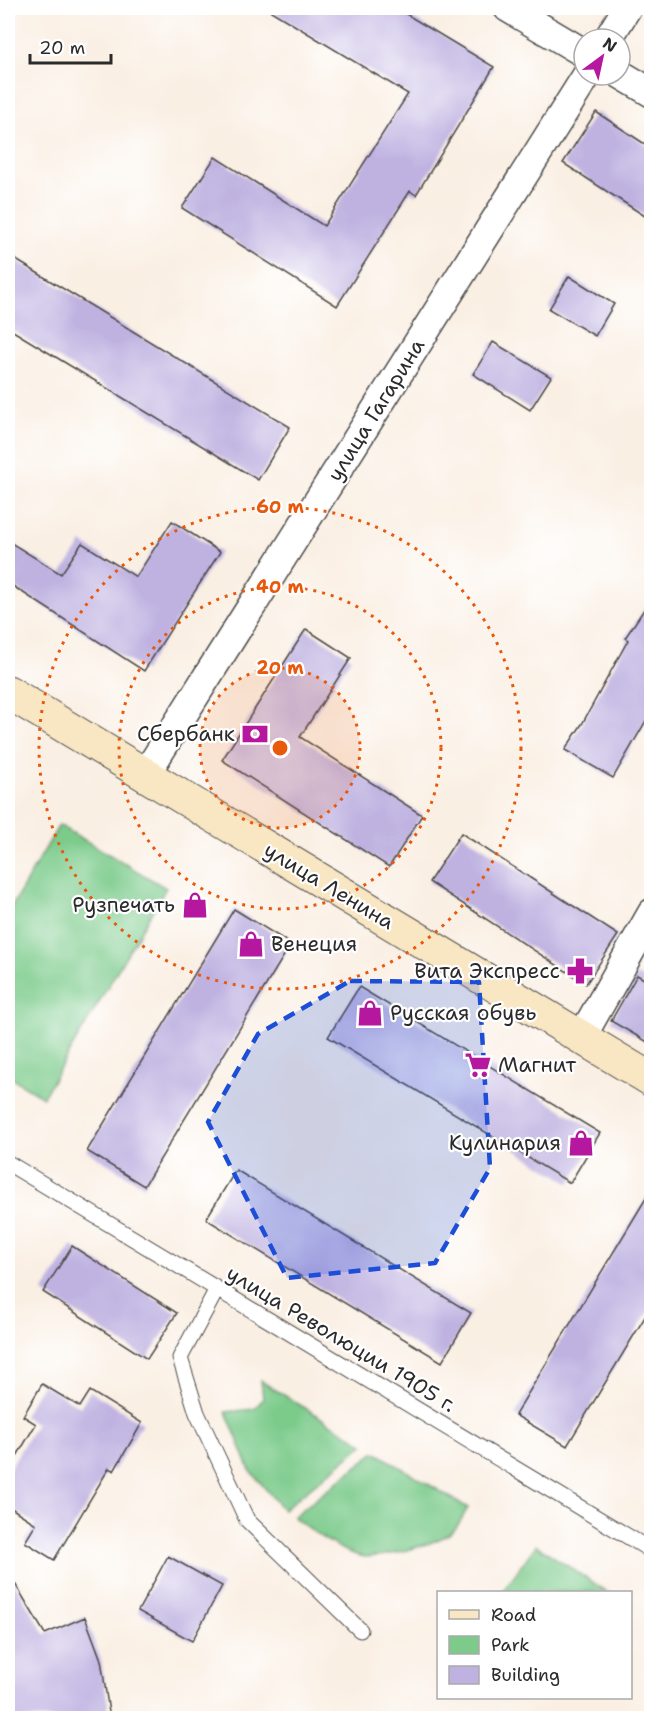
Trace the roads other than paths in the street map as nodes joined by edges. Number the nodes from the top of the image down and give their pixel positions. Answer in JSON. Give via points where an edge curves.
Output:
{"nodes":[{"id":1,"x":508,"y":8,"type":"edge"},
{"id":2,"x":627,"y":8,"type":"edge"},
{"id":3,"x":615,"y":27,"type":"edge"},
{"id":4,"x":572,"y":46,"type":"edge"},
{"id":5,"x":632,"y":81,"type":"edge"},
{"id":6,"x":579,"y":87,"type":"edge"},
{"id":7,"x":651,"y":93,"type":"edge"},
{"id":8,"x":8,"y":692,"type":"edge"},
{"id":9,"x":145,"y":775,"type":"junction"},
{"id":10,"x":651,"y":913,"type":"edge"},
{"id":11,"x":581,"y":1038,"type":"junction"},
{"id":12,"x":651,"y":1080,"type":"edge"},
{"id":13,"x":8,"y":1163,"type":"edge"},
{"id":14,"x":218,"y":1289,"type":"junction"},
{"id":15,"x":651,"y":1551,"type":"edge"},
{"id":16,"x":360,"y":1630,"type":"dead end"}],
"edges":[{"from":1,"to":4,"type":"street"},
{"from":2,"to":3,"type":"street"},
{"from":5,"to":7,"type":"street"},
{"from":6,"to":9,"type":"street","name":"улица Гагарина"},
{"from":8,"to":9,"type":"street","name":"улица Ленина"},
{"from":9,"to":11,"type":"street","name":"улица Ленина"},
{"from":10,"to":11,"type":"street"},
{"from":11,"to":12,"type":"street","name":"улица Ленина"},
{"from":13,"to":14,"type":"lane","name":"улица Революции 1905 г."},
{"from":14,"to":15,"type":"lane","name":"улица Революции 1905 г."},
{"from":14,"to":16,"type":"lane","via":[[180,1358],[196,1413],[247,1520]]}]}
